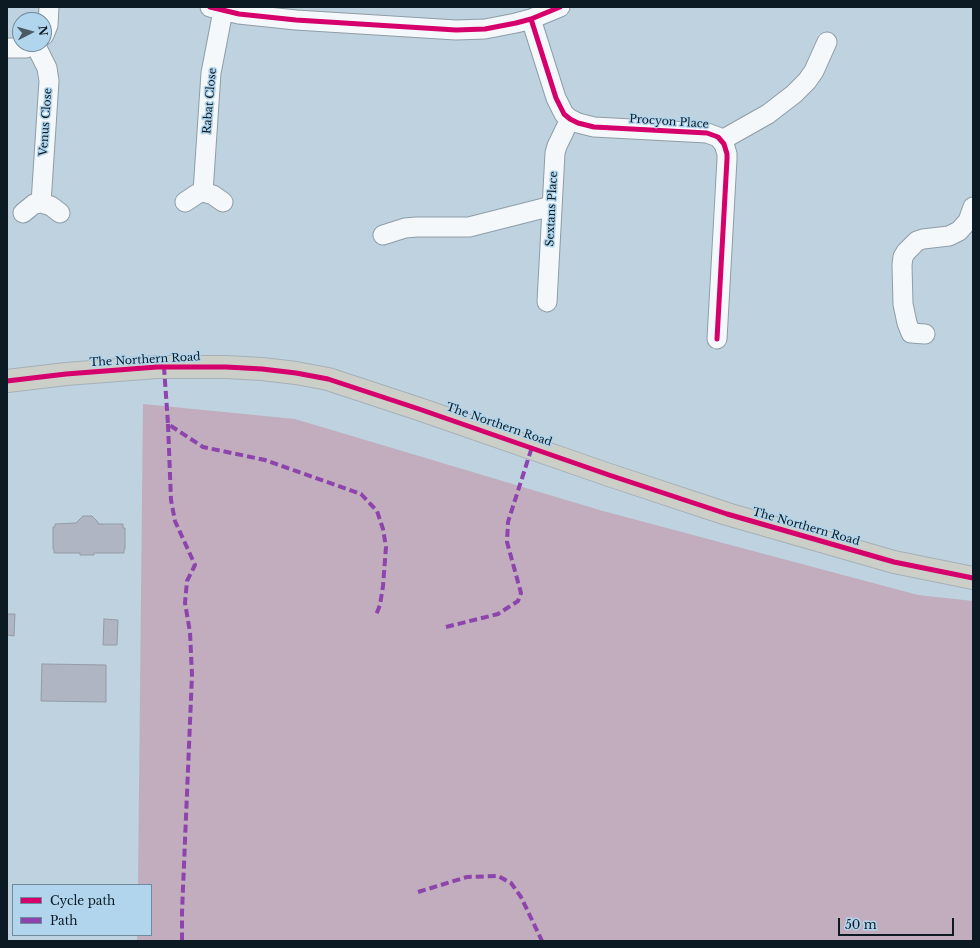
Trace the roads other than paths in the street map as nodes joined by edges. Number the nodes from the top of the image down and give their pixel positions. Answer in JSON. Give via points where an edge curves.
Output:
{"nodes":[{"id":1,"x":560,"y":7,"type":"edge"},
{"id":2,"x":216,"y":9,"type":"edge"},
{"id":3,"x":531,"y":19,"type":"junction"},
{"id":4,"x":827,"y":42,"type":"dead end"},
{"id":5,"x":40,"y":52,"type":"edge"},
{"id":6,"x":570,"y":119,"type":"junction"},
{"id":7,"x":722,"y":140,"type":"junction"},
{"id":8,"x":203,"y":192,"type":"junction"},
{"id":9,"x":185,"y":202,"type":"dead end"},
{"id":10,"x":223,"y":202,"type":"dead end"},
{"id":11,"x":41,"y":203,"type":"junction"},
{"id":12,"x":552,"y":206,"type":"junction"},
{"id":13,"x":973,"y":207,"type":"edge"},
{"id":14,"x":23,"y":213,"type":"dead end"},
{"id":15,"x":60,"y":213,"type":"dead end"},
{"id":16,"x":383,"y":235,"type":"dead end"},
{"id":17,"x":547,"y":302,"type":"dead end"},
{"id":18,"x":925,"y":334,"type":"dead end"},
{"id":19,"x":717,"y":339,"type":"dead end"},
{"id":20,"x":7,"y":381,"type":"edge"},
{"id":21,"x":973,"y":578,"type":"edge"}],
"edges":[{"from":1,"to":3,"type":"street"},
{"from":2,"to":3,"type":"street","via":[[257,17],[456,30],[484,29]]},
{"from":2,"to":8,"type":"street","name":"Rabat Close"},
{"from":3,"to":6,"type":"street","via":[[556,98],[564,114]]},
{"from":4,"to":7,"type":"street","via":[[814,71],[794,94],[759,120]]},
{"from":5,"to":11,"type":"street","name":"Venus Close","via":[[47,68],[49,81]]},
{"from":6,"to":7,"type":"street","name":"Procyon Place","via":[[594,127],[707,133]]},
{"from":6,"to":12,"type":"street","name":"Sextans Place","via":[[555,153]]},
{"from":7,"to":19,"type":"street","name":"Procyon Place","via":[[727,159]]},
{"from":8,"to":9,"type":"street"},
{"from":8,"to":10,"type":"street"},
{"from":11,"to":14,"type":"street","via":[[34,204]]},
{"from":11,"to":15,"type":"street","via":[[51,206]]},
{"from":12,"to":16,"type":"street","via":[[469,227],[405,228]]},
{"from":12,"to":17,"type":"street","name":"Sextans Place"},
{"from":13,"to":18,"type":"street","via":[[968,221],[959,231],[949,236],[916,241],[904,257],[903,304],[907,323],[911,333]]},
{"from":20,"to":21,"type":"highway","name":"The Northern Road","via":[[156,367],[226,366],[328,379],[727,514],[894,562]]}]}
